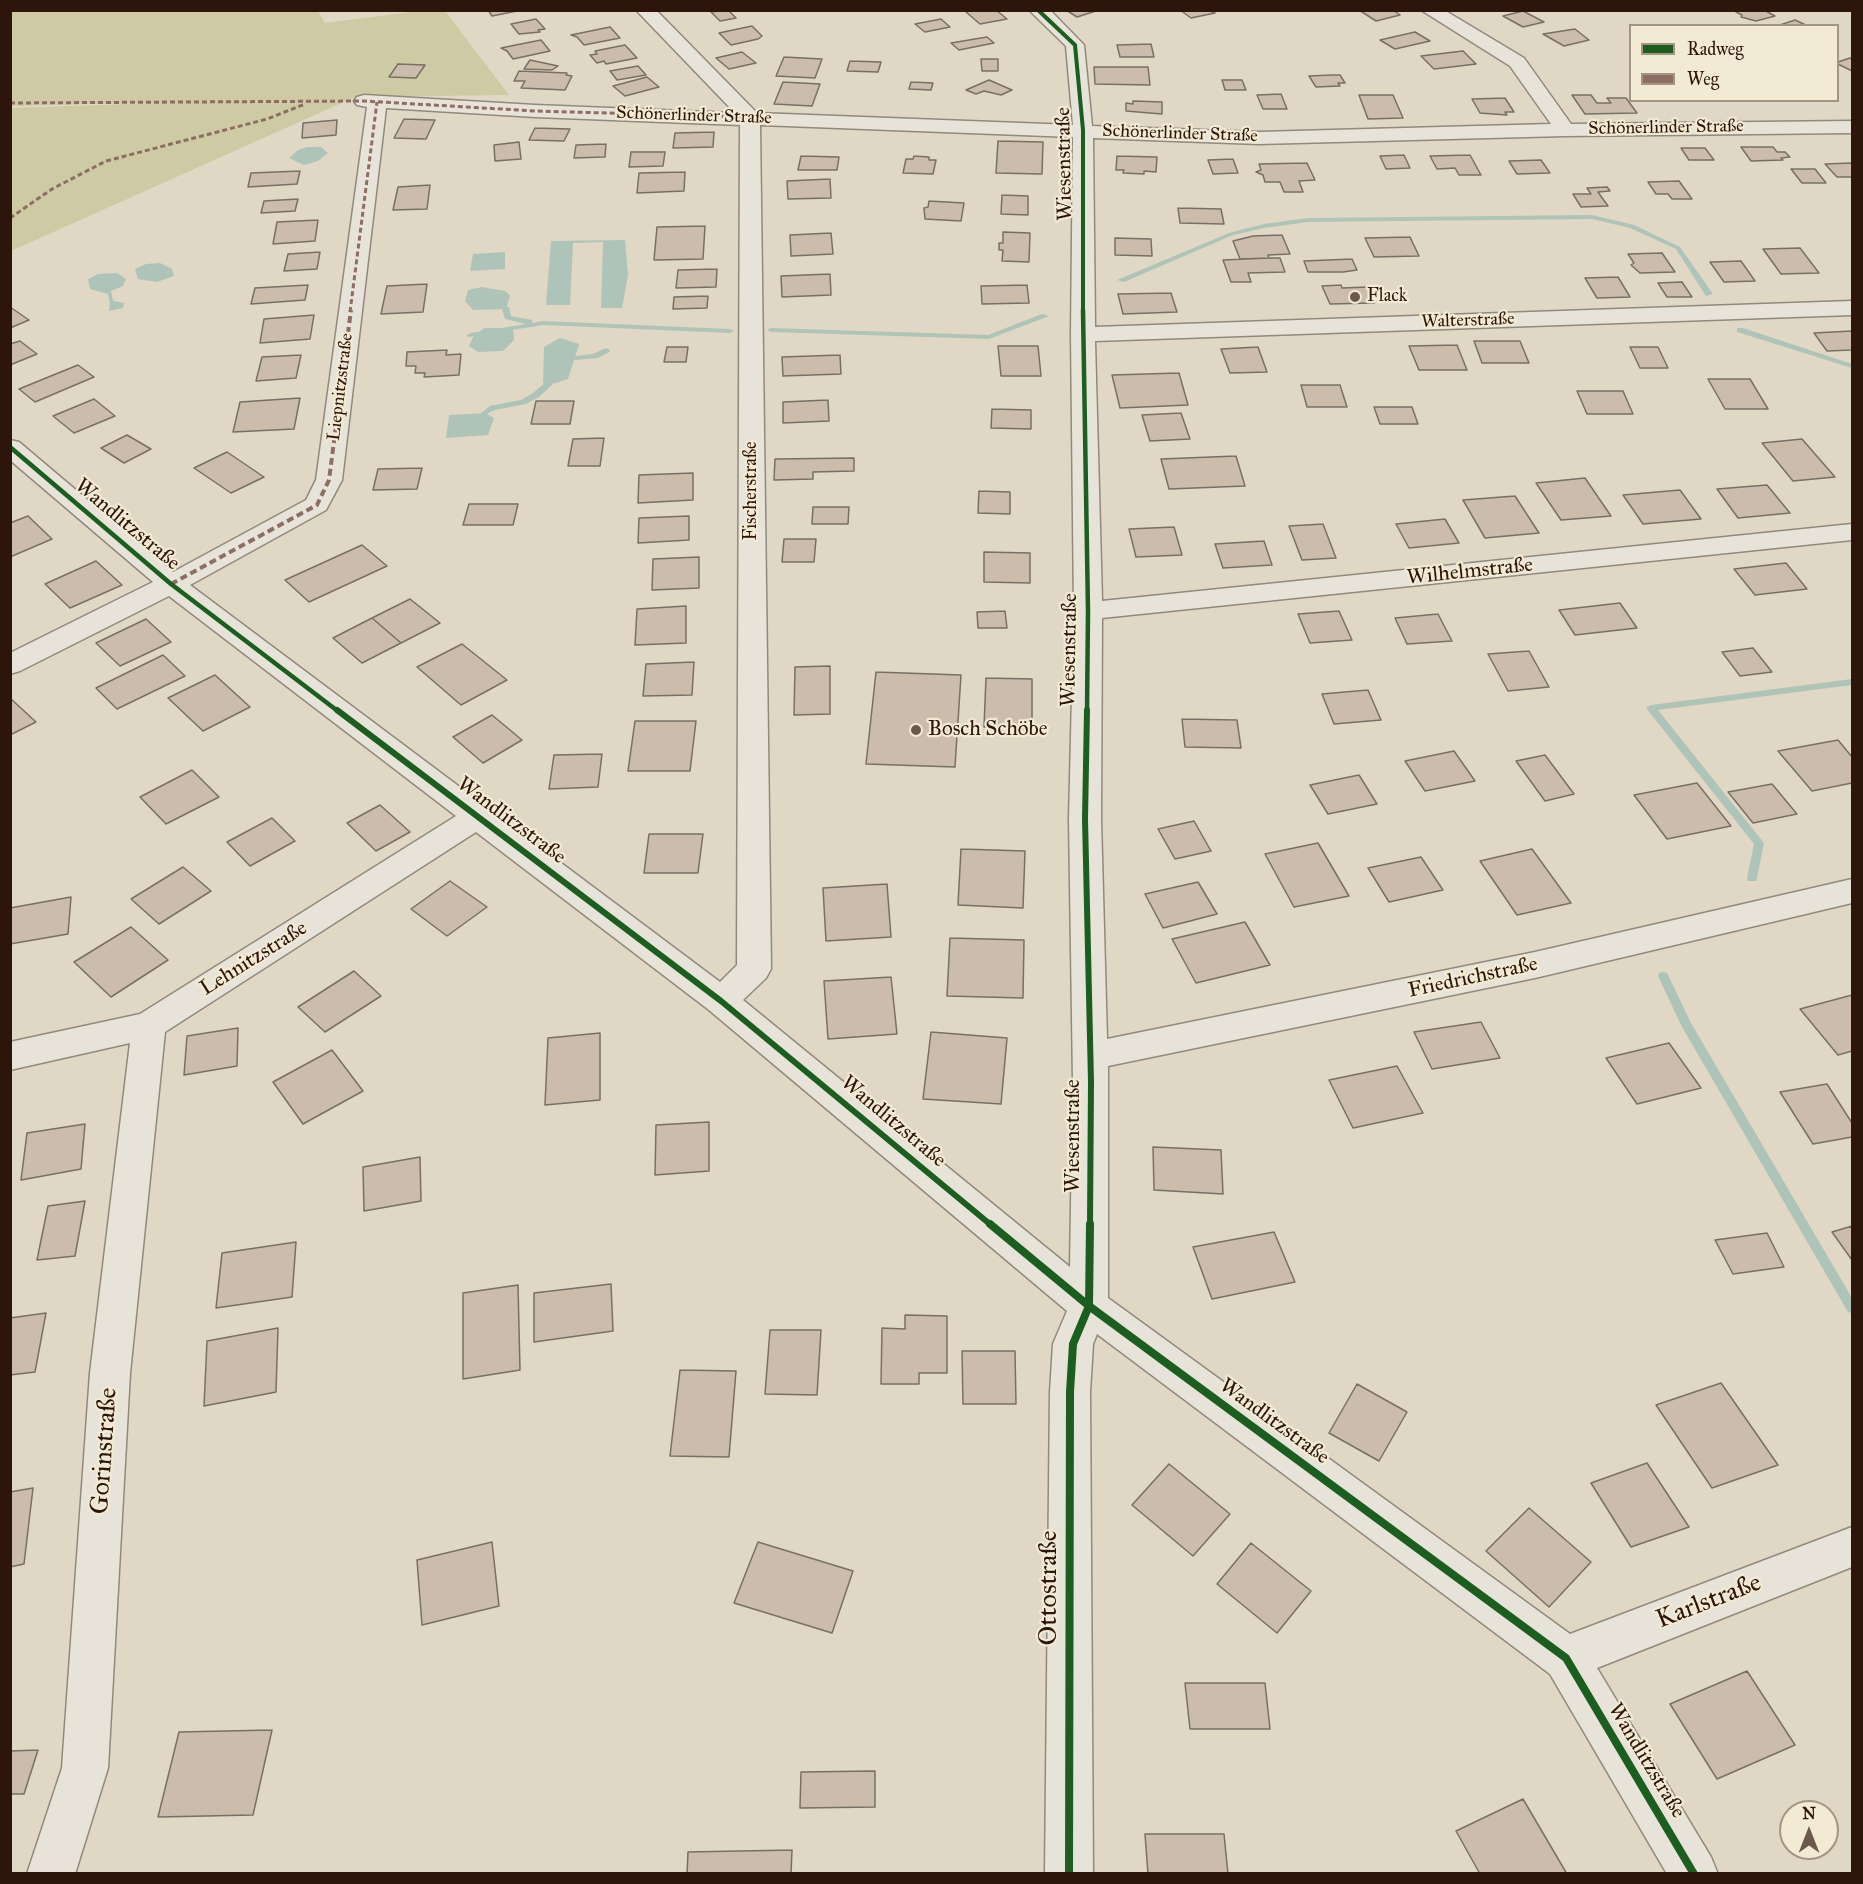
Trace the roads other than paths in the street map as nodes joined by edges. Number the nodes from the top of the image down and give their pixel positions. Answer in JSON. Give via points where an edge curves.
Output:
{"nodes":[{"id":1,"x":645,"y":10,"type":"edge"},
{"id":2,"x":1038,"y":10,"type":"edge"},
{"id":3,"x":1430,"y":10,"type":"edge"},
{"id":4,"x":370,"y":102,"type":"joint"},
{"id":5,"x":750,"y":117,"type":"junction"},
{"id":6,"x":1852,"y":127,"type":"edge"},
{"id":7,"x":1083,"y":130,"type":"junction"},
{"id":8,"x":1565,"y":130,"type":"junction"},
{"id":9,"x":1852,"y":308,"type":"edge"},
{"id":10,"x":1083,"y":334,"type":"junction"},
{"id":11,"x":10,"y":447,"type":"edge"},
{"id":12,"x":1852,"y":532,"type":"edge"},
{"id":13,"x":171,"y":584,"type":"junction"},
{"id":14,"x":1088,"y":611,"type":"junction"},
{"id":15,"x":10,"y":665,"type":"edge"},
{"id":16,"x":478,"y":816,"type":"junction"},
{"id":17,"x":1852,"y":891,"type":"edge"},
{"id":18,"x":721,"y":1001,"type":"junction"},
{"id":19,"x":149,"y":1025,"type":"junction"},
{"id":20,"x":10,"y":1056,"type":"edge"},
{"id":21,"x":1091,"y":1056,"type":"junction"},
{"id":22,"x":1089,"y":1306,"type":"junction"},
{"id":23,"x":1852,"y":1547,"type":"edge"},
{"id":24,"x":1566,"y":1658,"type":"junction"},
{"id":25,"x":51,"y":1874,"type":"edge"},
{"id":26,"x":1069,"y":1874,"type":"edge"},
{"id":27,"x":1694,"y":1874,"type":"edge"}],
"edges":[{"from":1,"to":5,"type":"street"},
{"from":2,"to":7,"type":"street","name":"Wiesenstraße","via":[[1075,45]]},
{"from":3,"to":8,"type":"street","via":[[1517,62]]},
{"from":4,"to":5,"type":"street","name":"Schönerlinder Straße"},
{"from":4,"to":13,"type":"street","name":"Liepnitzstraße","via":[[329,480],[317,505]]},
{"from":5,"to":7,"type":"street","name":"Schönerlinder Straße"},
{"from":5,"to":18,"type":"street","name":"Fischerstraße","via":[[754,969]]},
{"from":6,"to":8,"type":"street","name":"Schönerlinder Straße"},
{"from":7,"to":8,"type":"street","name":"Schönerlinder Straße","via":[[1259,138]]},
{"from":7,"to":10,"type":"street","name":"Wiesenstraße"},
{"from":9,"to":10,"type":"street","name":"Walterstraße"},
{"from":10,"to":14,"type":"street","name":"Wiesenstraße"},
{"from":11,"to":13,"type":"street","name":"Wandlitzstraße"},
{"from":12,"to":14,"type":"street","name":"Wilhelmstraße"},
{"from":13,"to":15,"type":"street","name":"Liepnitzstraße"},
{"from":13,"to":16,"type":"street","name":"Wandlitzstraße"},
{"from":14,"to":21,"type":"street","name":"Wiesenstraße","via":[[1086,819]]},
{"from":16,"to":18,"type":"street","name":"Wandlitzstraße"},
{"from":16,"to":19,"type":"street","name":"Lehnitzstraße"},
{"from":17,"to":21,"type":"street","name":"Friedrichstraße","via":[[1535,965]]},
{"from":18,"to":22,"type":"street","name":"Wandlitzstraße"},
{"from":19,"to":20,"type":"street","name":"Lehnitzstraße"},
{"from":19,"to":25,"type":"street","name":"Gorinstraße","via":[[110,1373],[84,1768]]},
{"from":21,"to":22,"type":"street","name":"Wiesenstraße"},
{"from":22,"to":24,"type":"street","name":"Wandlitzstraße"},
{"from":22,"to":26,"type":"street","name":"Ottostraße","via":[[1073,1344],[1071,1392]]},
{"from":23,"to":24,"type":"street","name":"Karlstraße"},
{"from":24,"to":27,"type":"street","name":"Wandlitzstraße"}]}
